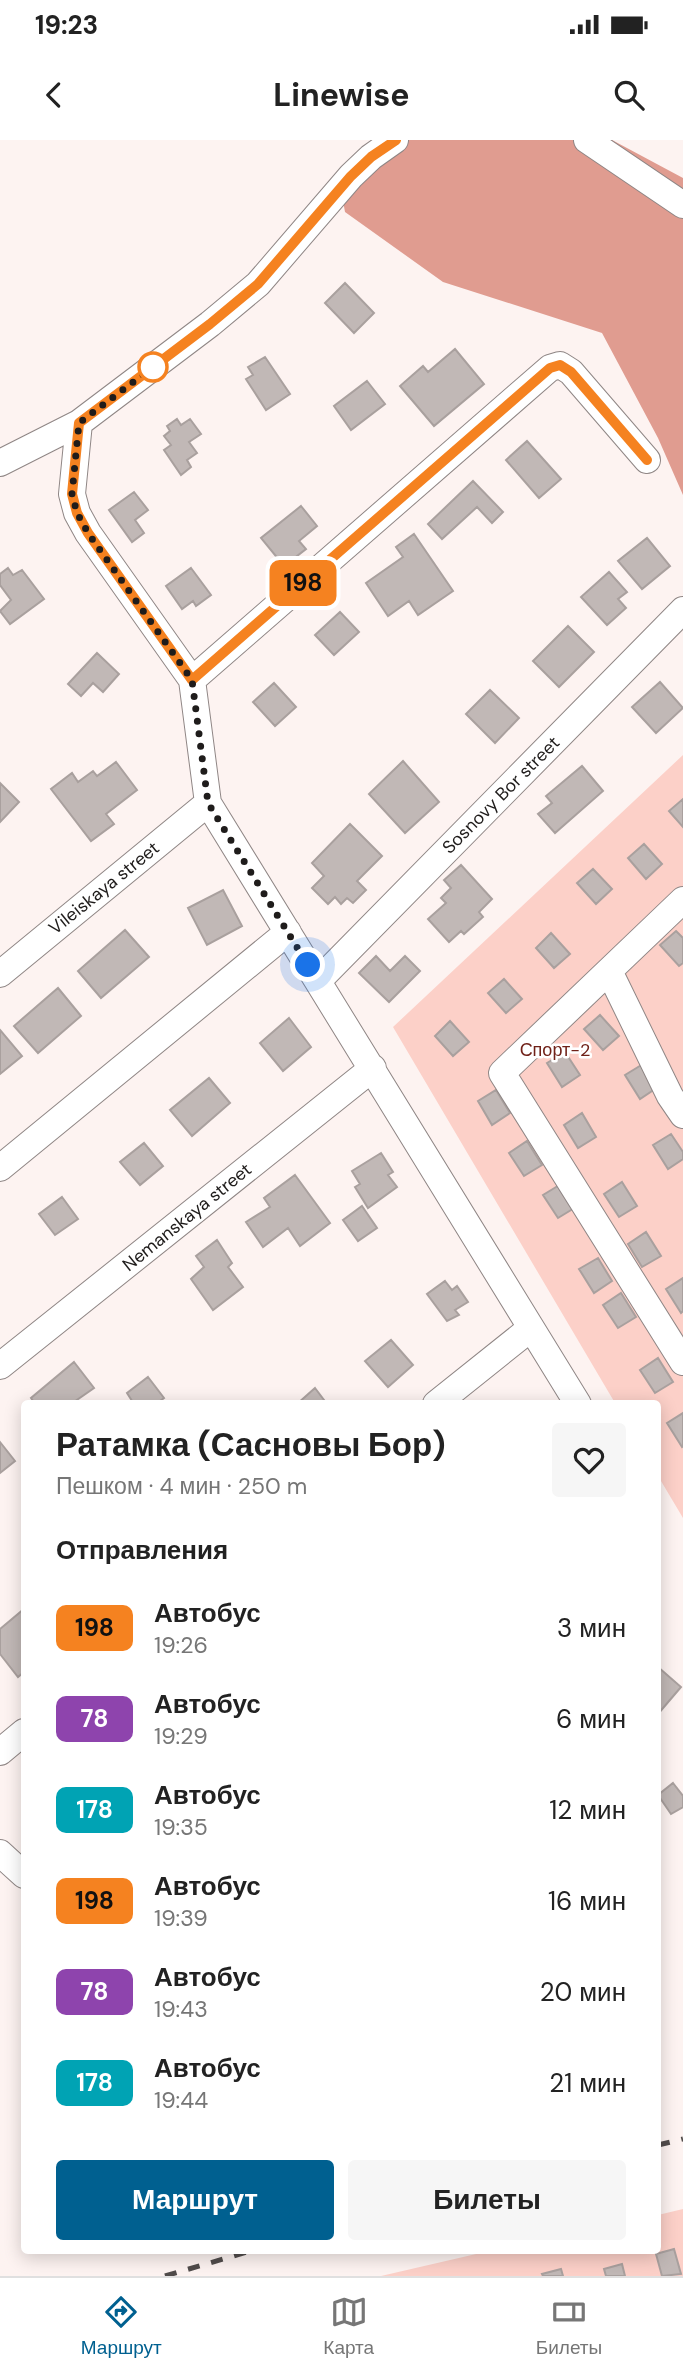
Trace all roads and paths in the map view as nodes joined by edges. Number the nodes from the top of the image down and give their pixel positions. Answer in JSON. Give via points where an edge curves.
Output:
{"nodes":[{"id":1,"x":396,"y":140,"type":"edge"},
{"id":2,"x":587,"y":140,"type":"edge"},
{"id":3,"x":683,"y":205,"type":"edge"},
{"id":4,"x":79,"y":423,"type":"junction"},
{"id":5,"x":647,"y":460,"type":"dead end"},
{"id":6,"x":0,"y":463,"type":"edge"},
{"id":7,"x":683,"y":610,"type":"edge"},
{"id":8,"x":192,"y":680,"type":"junction"},
{"id":9,"x":208,"y":803,"type":"junction"},
{"id":10,"x":683,"y":900,"type":"edge"},
{"id":11,"x":288,"y":932,"type":"junction"},
{"id":12,"x":609,"y":971,"type":"junction"},
{"id":13,"x":0,"y":974,"type":"edge"},
{"id":14,"x":318,"y":981,"type":"junction"},
{"id":15,"x":373,"y":1068,"type":"junction"},
{"id":16,"x":679,"y":1099,"type":"edge"},
{"id":17,"x":0,"y":1168,"type":"edge"},
{"id":18,"x":531,"y":1328,"type":"junction"},
{"id":19,"x":683,"y":1362,"type":"edge"},
{"id":20,"x":0,"y":1366,"type":"edge"},
{"id":21,"x":441,"y":1400,"type":"edge"},
{"id":22,"x":576,"y":1400,"type":"edge"},
{"id":23,"x":21,"y":1734,"type":"edge"},
{"id":24,"x":0,"y":1752,"type":"edge"},
{"id":25,"x":0,"y":1853,"type":"edge"},
{"id":26,"x":21,"y":1872,"type":"edge"}],
"edges":[{"from":1,"to":4,"type":"street","via":[[351,176],[258,284]]},
{"from":2,"to":3,"type":"street"},
{"from":4,"to":6,"type":"street"},
{"from":4,"to":8,"type":"street","via":[[72,494],[77,513]]},
{"from":5,"to":8,"type":"street","via":[[571,372],[560,365],[550,368]]},
{"from":7,"to":14,"type":"street","name":"Sosnovy Bor street"},
{"from":8,"to":9,"type":"street"},
{"from":9,"to":11,"type":"street"},
{"from":9,"to":13,"type":"street","name":"Vileiskaya street"},
{"from":10,"to":12,"type":"street"},
{"from":11,"to":14,"type":"street"},
{"from":11,"to":17,"type":"street"},
{"from":12,"to":16,"type":"street"},
{"from":12,"to":19,"type":"street","via":[[502,1073]]},
{"from":14,"to":15,"type":"street"},
{"from":15,"to":18,"type":"street"},
{"from":15,"to":20,"type":"street","name":"Nemanskaya street"},
{"from":18,"to":21,"type":"street"},
{"from":18,"to":22,"type":"street"},
{"from":23,"to":24,"type":"street"},
{"from":25,"to":26,"type":"street"}]}
